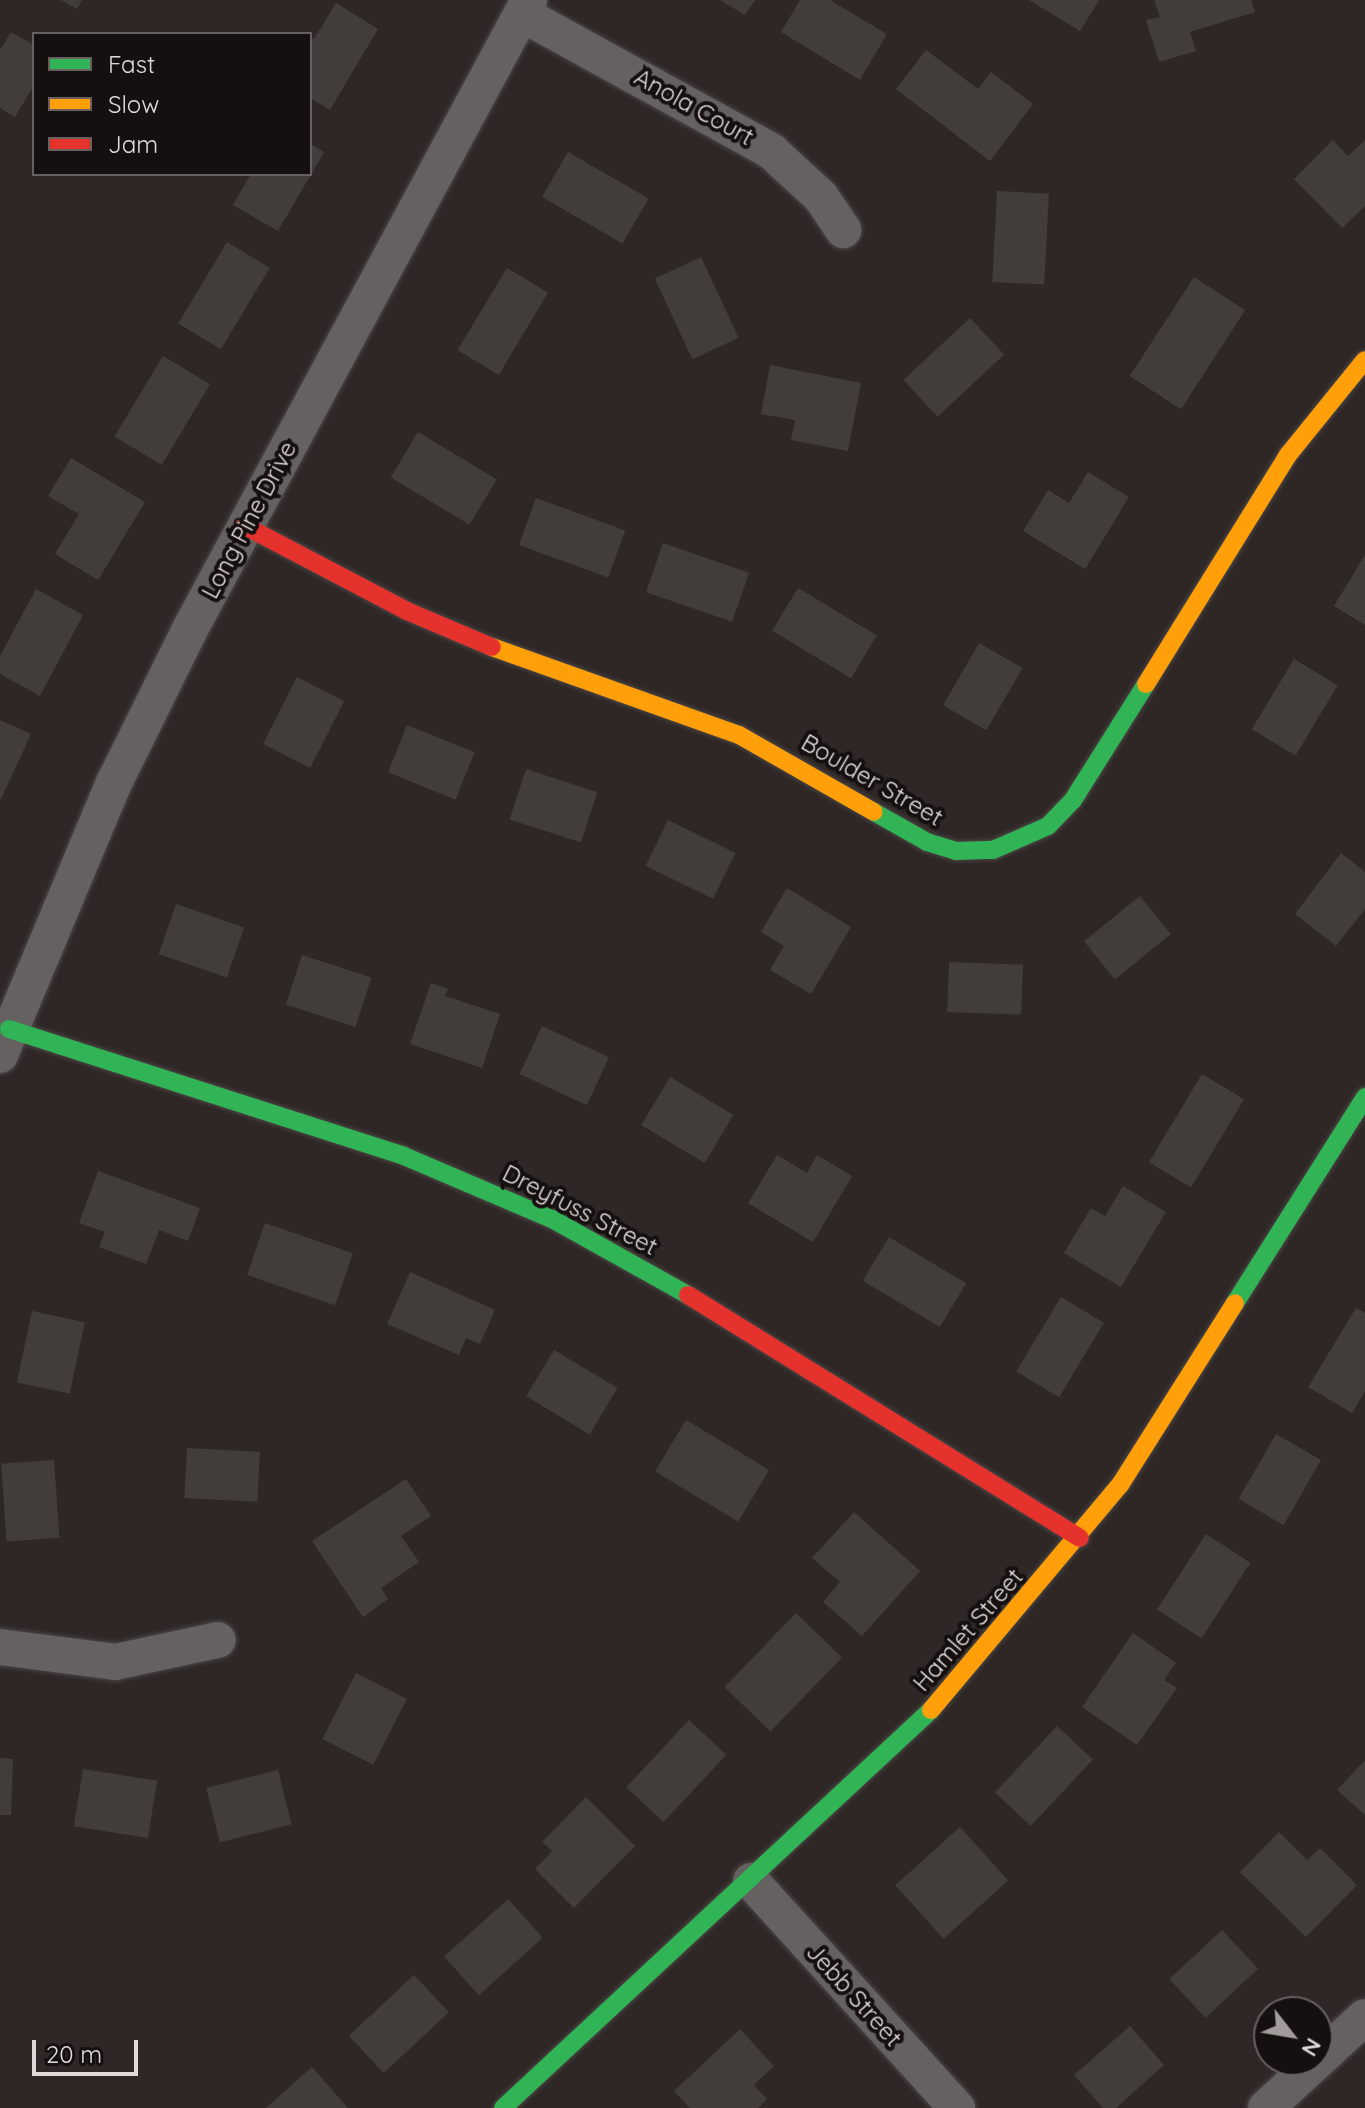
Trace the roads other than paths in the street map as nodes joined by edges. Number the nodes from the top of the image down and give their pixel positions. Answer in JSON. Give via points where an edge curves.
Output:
{"nodes":[{"id":1,"x":526,"y":7,"type":"edge"},
{"id":2,"x":843,"y":230,"type":"dead end"},
{"id":3,"x":1365,"y":360,"type":"edge"},
{"id":4,"x":245,"y":526,"type":"junction"},
{"id":5,"x":4,"y":1042,"type":"edge"},
{"id":6,"x":1365,"y":1097,"type":"edge"},
{"id":7,"x":1080,"y":1538,"type":"junction"},
{"id":8,"x":218,"y":1640,"type":"dead end"},
{"id":9,"x":0,"y":1647,"type":"edge"},
{"id":10,"x":751,"y":1881,"type":"junction"},
{"id":11,"x":1365,"y":2017,"type":"edge"},
{"id":12,"x":503,"y":2108,"type":"edge"},
{"id":13,"x":957,"y":2108,"type":"edge"},
{"id":14,"x":1266,"y":2108,"type":"edge"}],
"edges":[{"from":1,"to":2,"type":"street","name":"Anola Court","via":[[771,151],[821,197]]},
{"from":1,"to":4,"type":"street","name":"Long Pine Drive"},
{"from":3,"to":4,"type":"street","name":"Boulder Street","via":[[1288,455],[1073,800],[1048,826],[993,850],[956,851],[927,842],[739,735],[516,657],[421,617]]},
{"from":4,"to":5,"type":"street","name":"Long Pine Drive","via":[[114,783]]},
{"from":5,"to":7,"type":"street","name":"Dreyfuss Street","via":[[404,1156],[552,1219],[655,1274]]},
{"from":6,"to":7,"type":"street","name":"Hamlet Street","via":[[1120,1485]]},
{"from":7,"to":10,"type":"street","name":"Hamlet Street","via":[[945,1696]]},
{"from":8,"to":9,"type":"street","via":[[115,1662]]},
{"from":10,"to":12,"type":"street","name":"Hamlet Street"},
{"from":10,"to":13,"type":"street","name":"Jebb Street"},
{"from":11,"to":14,"type":"street"}]}
